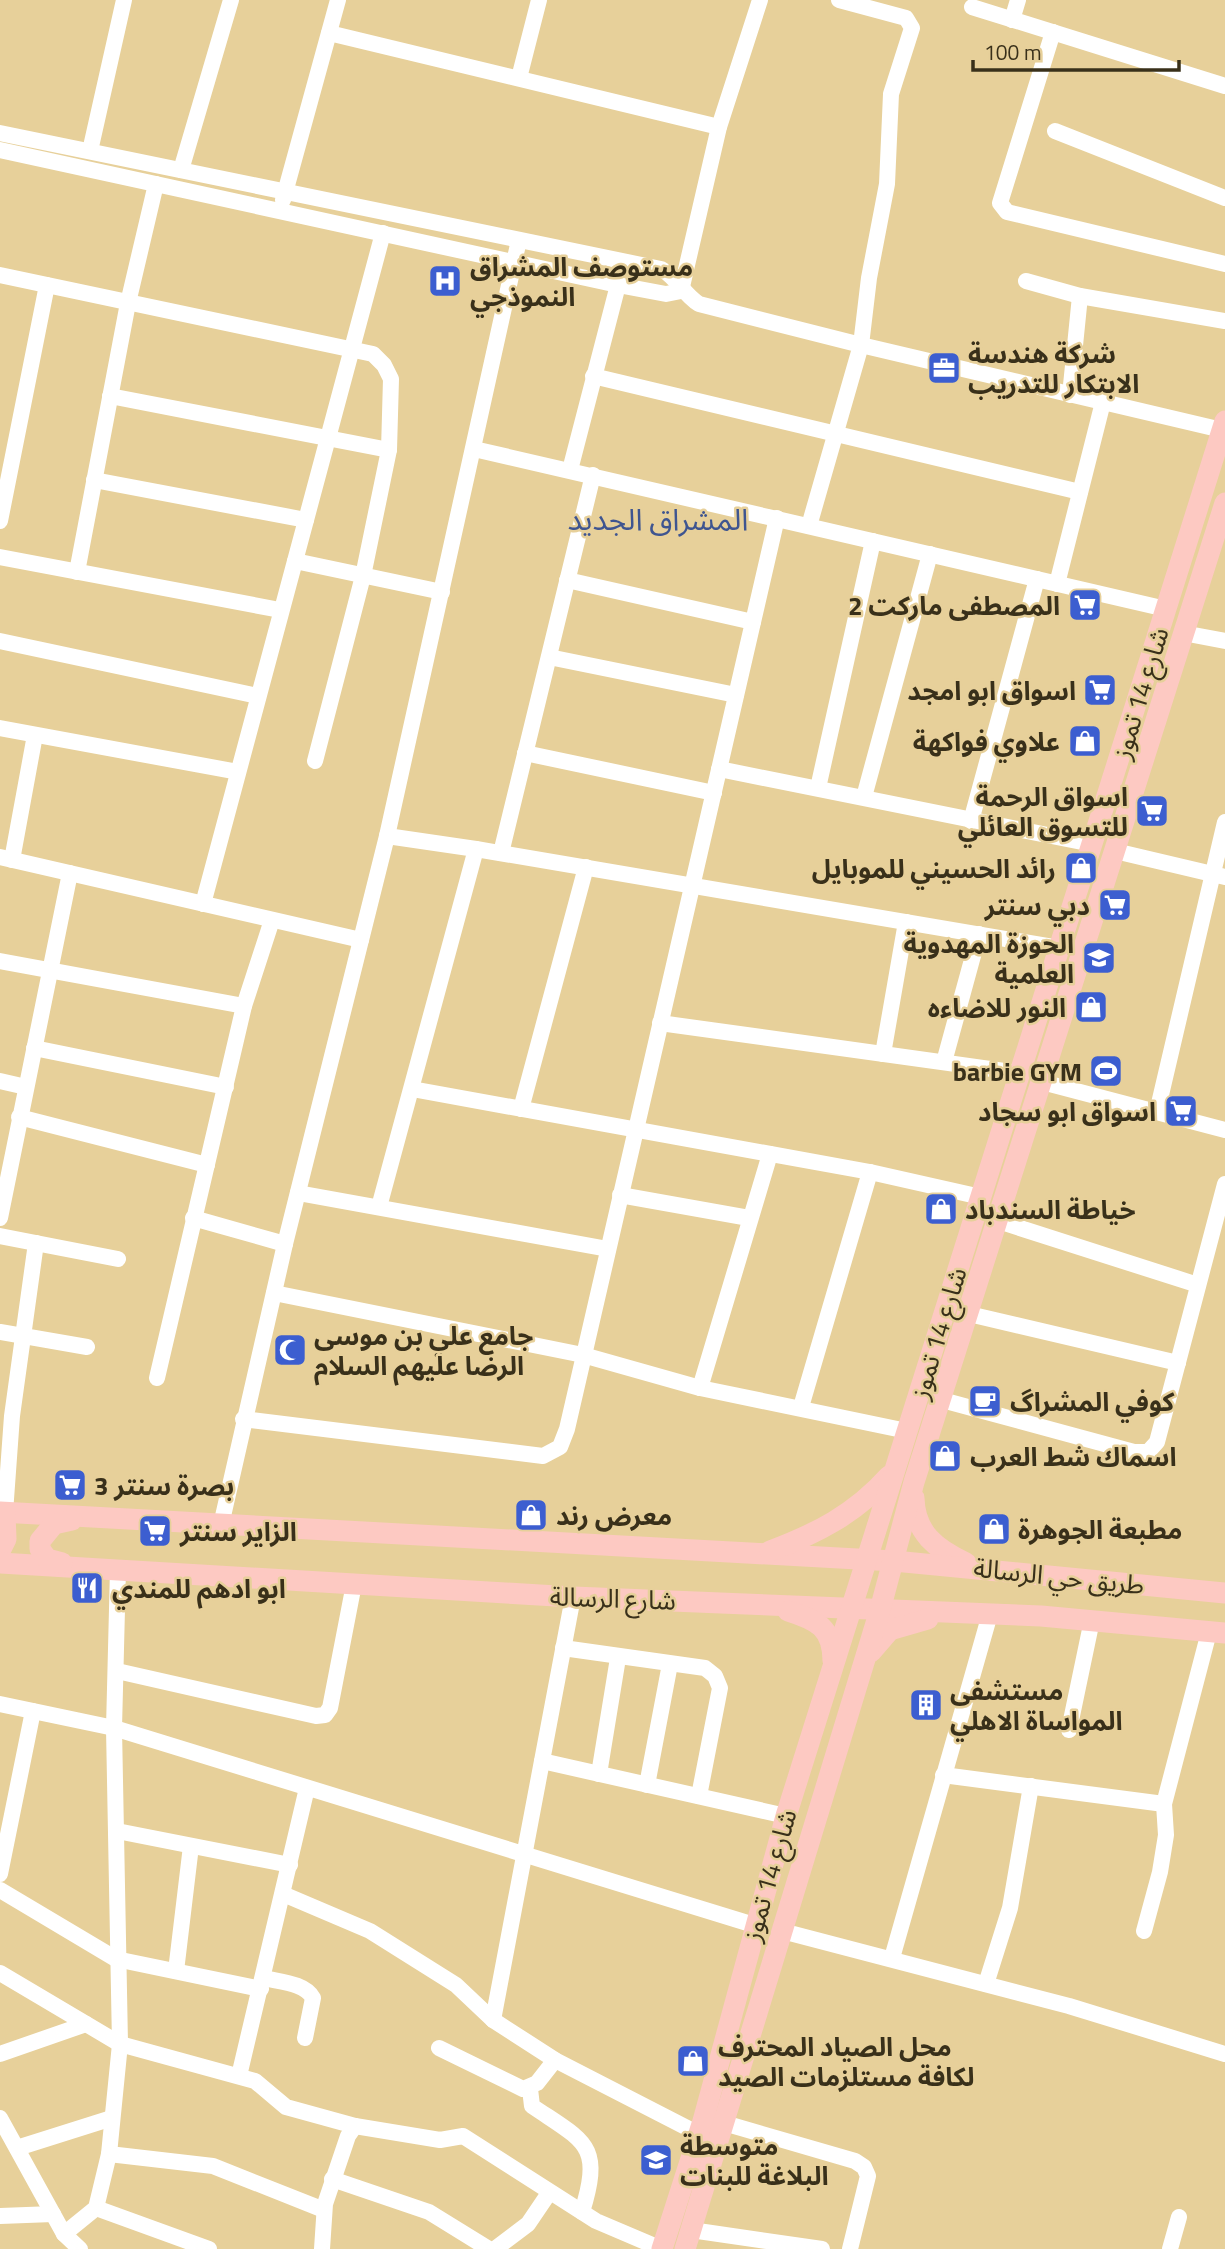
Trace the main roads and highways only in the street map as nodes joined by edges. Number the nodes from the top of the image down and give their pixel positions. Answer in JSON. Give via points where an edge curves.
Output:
{"nodes":[{"id":1,"x":1224,"y":426,"type":"edge"},
{"id":2,"x":1225,"y":503,"type":"edge"},
{"id":3,"x":893,"y":1472,"type":"junction"},
{"id":4,"x":914,"y":1482,"type":"junction"},
{"id":5,"x":3,"y":1513,"type":"edge"},
{"id":6,"x":84,"y":1517,"type":"junction"},
{"id":7,"x":0,"y":1551,"type":"edge"},
{"id":8,"x":762,"y":1554,"type":"junction"},
{"id":9,"x":865,"y":1559,"type":"junction"},
{"id":10,"x":894,"y":1561,"type":"junction"},
{"id":11,"x":0,"y":1563,"type":"edge"},
{"id":12,"x":79,"y":1567,"type":"junction"},
{"id":13,"x":975,"y":1568,"type":"junction"},
{"id":14,"x":1225,"y":1593,"type":"edge"},
{"id":15,"x":766,"y":1604,"type":"junction"},
{"id":16,"x":850,"y":1608,"type":"junction"},
{"id":17,"x":880,"y":1609,"type":"junction"},
{"id":18,"x":967,"y":1614,"type":"junction"},
{"id":19,"x":1217,"y":1632,"type":"edge"},
{"id":20,"x":833,"y":1668,"type":"junction"},
{"id":21,"x":851,"y":1699,"type":"junction"},
{"id":22,"x":688,"y":2240,"type":"edge"},
{"id":23,"x":662,"y":2249,"type":"edge"}],
"edges":[{"from":1,"to":3,"type":"main road","name":"شارع 14 تموز"},
{"from":2,"to":4,"type":"main road","name":"شارع 14 تموز"},
{"from":3,"to":8,"type":"main road","via":[[835,1522]]},
{"from":3,"to":9,"type":"main road","name":"شارع 14 تموز"},
{"from":4,"to":10,"type":"main road","name":"شارع 14 تموز"},
{"from":4,"to":13,"type":"main road","via":[[915,1515],[925,1536],[940,1550]]},
{"from":5,"to":6,"type":"main road","name":"شارع الرسالة"},
{"from":5,"to":7,"type":"main road","via":[[6,1539]]},
{"from":6,"to":8,"type":"main road","name":"شارع الرسالة"},
{"from":6,"to":12,"type":"main road","via":[[54,1524],[40,1541],[47,1559]]},
{"from":8,"to":9,"type":"main road","name":"شارع الرسالة"},
{"from":9,"to":10,"type":"main road","name":"شارع الرسالة"},
{"from":9,"to":16,"type":"main road","name":"شارع 14 تموز"},
{"from":10,"to":13,"type":"main road","name":"طريق حي الرسالة"},
{"from":10,"to":17,"type":"main road","name":"شارع 14 تموز"},
{"from":11,"to":12,"type":"main road","name":"شارع الرسالة"},
{"from":12,"to":15,"type":"main road","name":"شارع الرسالة"},
{"from":13,"to":14,"type":"main road","name":"طريق حي الرسالة"},
{"from":15,"to":16,"type":"main road","name":"شارع الرسالة"},
{"from":15,"to":20,"type":"main road","via":[[822,1627],[831,1636]]},
{"from":16,"to":17,"type":"main road","name":"شارع الرسالة"},
{"from":16,"to":20,"type":"main road","name":"شارع 14 تموز"},
{"from":17,"to":18,"type":"main road","name":"شارع الرسالة"},
{"from":17,"to":21,"type":"main road","name":"شارع 14 تموز"},
{"from":18,"to":19,"type":"main road","name":"شارع الرسالة"},
{"from":18,"to":21,"type":"main road","via":[[890,1630],[872,1652]]},
{"from":20,"to":23,"type":"main road","name":"شارع 14 تموز"},
{"from":21,"to":22,"type":"main road","name":"شارع 14 تموز"}]}
